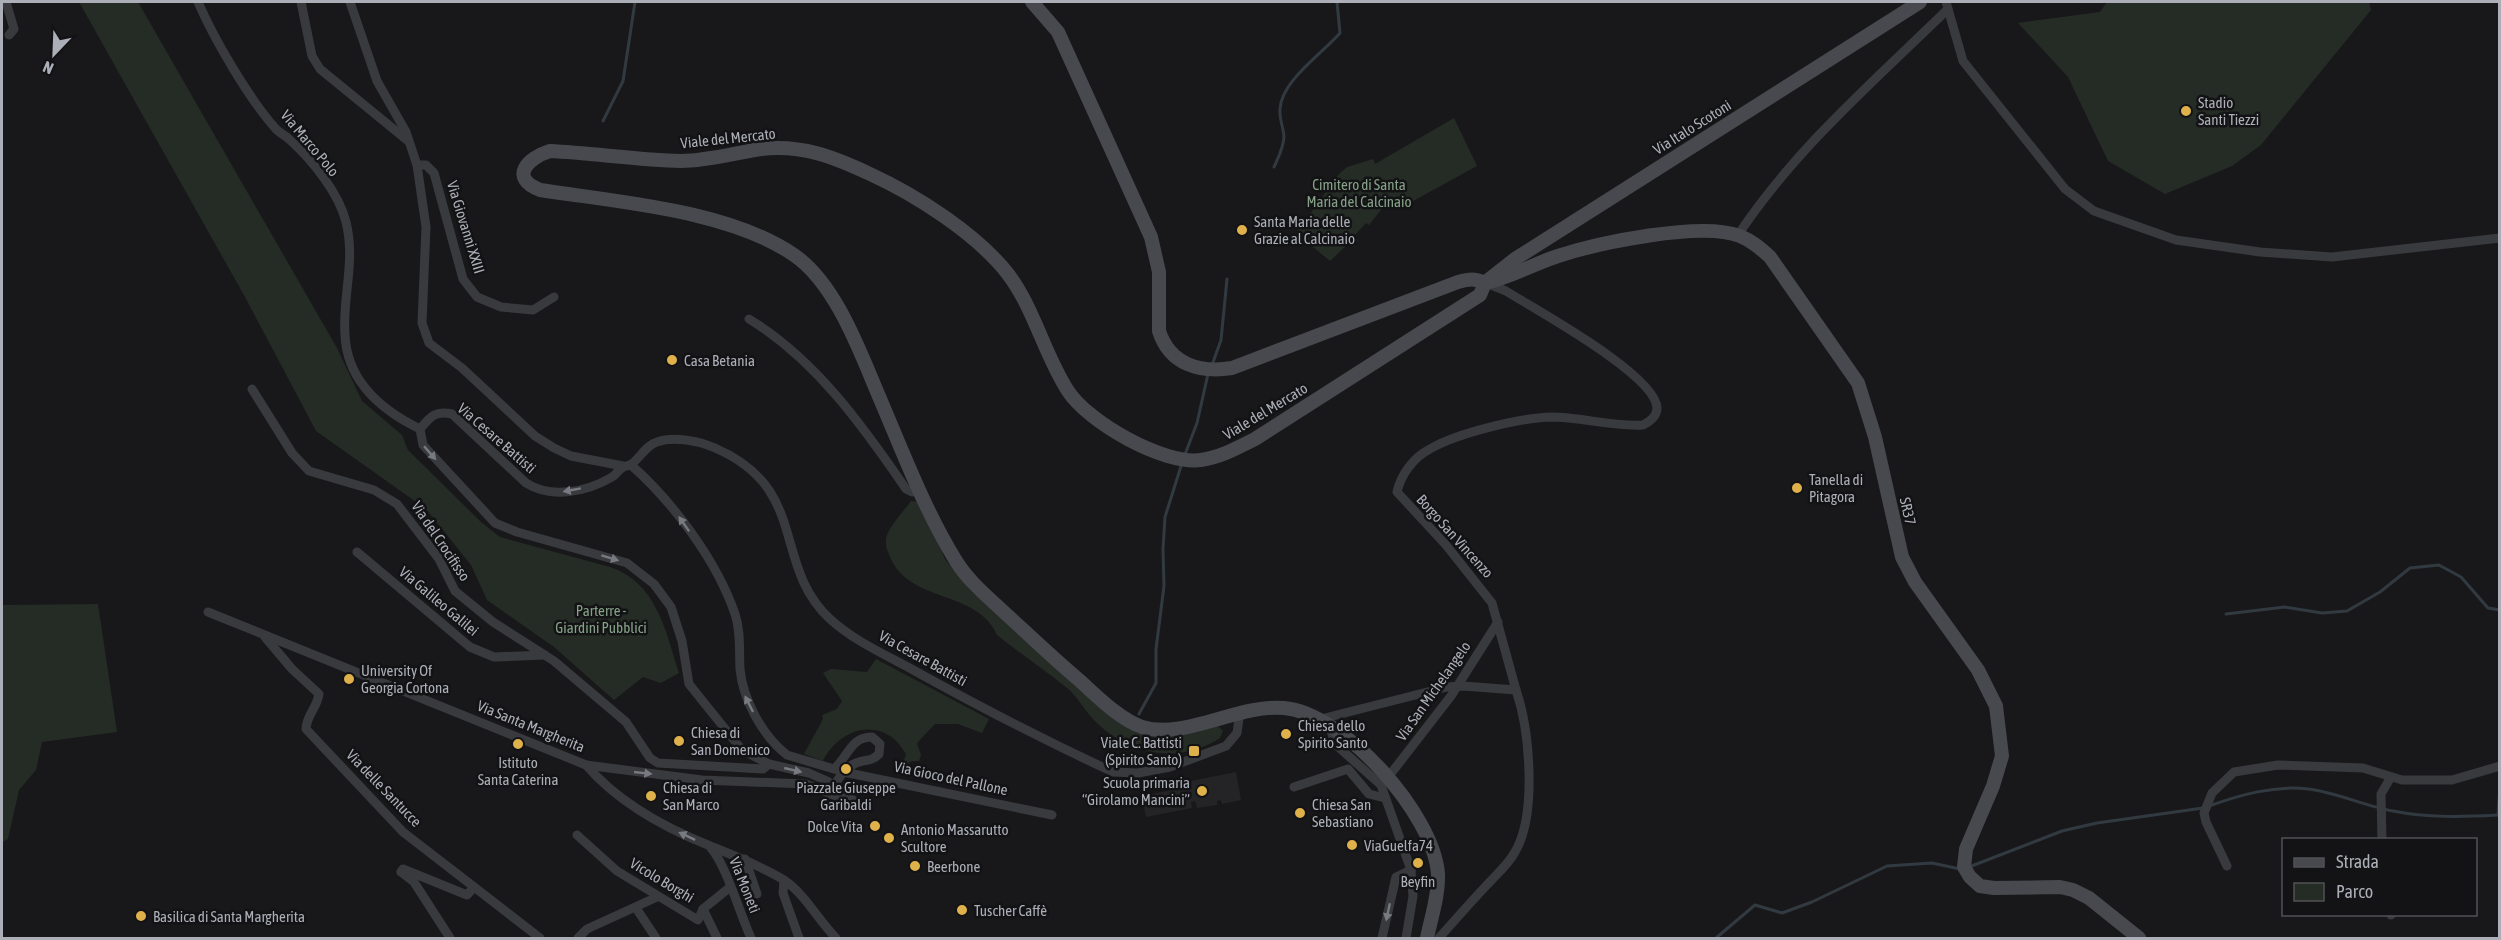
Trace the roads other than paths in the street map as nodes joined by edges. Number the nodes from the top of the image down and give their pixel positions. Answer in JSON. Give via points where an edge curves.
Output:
{"nodes":[{"id":1,"x":6,"y":2,"type":"edge"},
{"id":2,"x":198,"y":2,"type":"edge"},
{"id":3,"x":301,"y":2,"type":"edge"},
{"id":4,"x":350,"y":2,"type":"edge"},
{"id":5,"x":1032,"y":2,"type":"edge"},
{"id":6,"x":1920,"y":2,"type":"edge"},
{"id":7,"x":1947,"y":5,"type":"edge"},
{"id":8,"x":9,"y":35,"type":"dead end"},
{"id":9,"x":409,"y":141,"type":"junction"},
{"id":10,"x":417,"y":165,"type":"junction"},
{"id":11,"x":1737,"y":235,"type":"junction"},
{"id":12,"x":2499,"y":238,"type":"edge"},
{"id":13,"x":1485,"y":283,"type":"junction"},
{"id":14,"x":554,"y":297,"type":"dead end"},
{"id":15,"x":748,"y":318,"type":"dead end"},
{"id":16,"x":252,"y":389,"type":"dead end"},
{"id":17,"x":420,"y":429,"type":"junction"},
{"id":18,"x":627,"y":466,"type":"junction"},
{"id":19,"x":919,"y":489,"type":"junction"},
{"id":20,"x":357,"y":552,"type":"dead end"},
{"id":21,"x":208,"y":612,"type":"dead end"},
{"id":22,"x":1498,"y":621,"type":"junction"},
{"id":23,"x":263,"y":634,"type":"junction"},
{"id":24,"x":545,"y":655,"type":"junction"},
{"id":25,"x":1457,"y":686,"type":"junction"},
{"id":26,"x":1516,"y":690,"type":"junction"},
{"id":27,"x":1240,"y":711,"type":"junction"},
{"id":28,"x":1317,"y":720,"type":"junction"},
{"id":29,"x":1330,"y":727,"type":"junction"},
{"id":30,"x":769,"y":764,"type":"junction"},
{"id":31,"x":586,"y":765,"type":"junction"},
{"id":32,"x":2499,"y":766,"type":"edge"},
{"id":33,"x":840,"y":770,"type":"junction"},
{"id":34,"x":1389,"y":776,"type":"junction"},
{"id":35,"x":2391,"y":777,"type":"junction"},
{"id":36,"x":831,"y":783,"type":"junction"},
{"id":37,"x":1294,"y":787,"type":"dead end"},
{"id":38,"x":1385,"y":798,"type":"junction"},
{"id":39,"x":1052,"y":815,"type":"dead end"},
{"id":40,"x":577,"y":835,"type":"dead end"},
{"id":41,"x":2382,"y":838,"type":"edge"},
{"id":42,"x":708,"y":845,"type":"junction"},
{"id":43,"x":745,"y":860,"type":"junction"},
{"id":44,"x":2227,"y":866,"type":"dead end"},
{"id":45,"x":1411,"y":870,"type":"junction"},
{"id":46,"x":784,"y":880,"type":"junction"},
{"id":47,"x":474,"y":887,"type":"junction"},
{"id":48,"x":729,"y":888,"type":"junction"},
{"id":49,"x":758,"y":894,"type":"dead end"},
{"id":50,"x":657,"y":897,"type":"junction"},
{"id":51,"x":636,"y":908,"type":"junction"},
{"id":52,"x":703,"y":909,"type":"junction"},
{"id":53,"x":450,"y":939,"type":"edge"},
{"id":54,"x":540,"y":939,"type":"edge"},
{"id":55,"x":578,"y":939,"type":"edge"},
{"id":56,"x":656,"y":939,"type":"edge"},
{"id":57,"x":717,"y":939,"type":"edge"},
{"id":58,"x":751,"y":939,"type":"edge"},
{"id":59,"x":800,"y":939,"type":"edge"},
{"id":60,"x":836,"y":939,"type":"edge"},
{"id":61,"x":1382,"y":939,"type":"edge"},
{"id":62,"x":1406,"y":939,"type":"edge"},
{"id":63,"x":1427,"y":939,"type":"edge"},
{"id":64,"x":1439,"y":939,"type":"edge"},
{"id":65,"x":2139,"y":939,"type":"edge"}],
"edges":[{"from":1,"to":8,"type":"street","via":[[14,29]]},
{"from":2,"to":17,"type":"street","name":"Via Marco Polo","via":[[230,62],[258,103],[321,176],[341,209],[351,268],[344,334],[349,360],[367,393],[401,420]]},
{"from":3,"to":9,"type":"street","via":[[312,56],[320,69]]},
{"from":4,"to":9,"type":"street","via":[[377,81]]},
{"from":5,"to":13,"type":"main road","via":[[1058,32],[1136,200],[1157,260],[1159,331],[1162,341],[1185,364],[1212,371],[1232,368],[1458,282],[1471,278]]},
{"from":6,"to":13,"type":"main road","name":"Via Italo Scotoni","via":[[1515,259]]},
{"from":7,"to":11,"type":"street","via":[[1812,141],[1764,196]]},
{"from":7,"to":12,"type":"street","via":[[1963,61],[2065,189],[2094,211],[2176,240],[2320,257]]},
{"from":9,"to":10,"type":"street"},
{"from":10,"to":14,"type":"street","name":"Via Giovanni XXIII","via":[[426,165],[434,173],[463,279],[477,297],[501,307],[533,310]]},
{"from":10,"to":18,"type":"street","via":[[426,227],[422,322],[429,343],[535,436],[554,448],[571,456]]},
{"from":11,"to":13,"type":"main road","name":"SR37","via":[[1695,232],[1626,239],[1556,256],[1510,278]]},
{"from":11,"to":65,"type":"main road","name":"SR37","via":[[1770,257],[1858,383],[1875,437],[1902,557],[1915,582],[1978,670],[1996,706],[2002,756],[1966,849],[1966,869],[1980,886],[2073,890],[2089,898]]},
{"from":13,"to":19,"type":"main road","name":"Viale del Mercato","via":[[1480,295],[1255,439],[1224,455],[1184,460],[1144,447],[1074,399],[1026,301],[1008,274],[974,240],[920,202],[872,175],[825,154],[790,148],[683,161],[550,151],[530,159],[523,170],[531,187],[713,220],[775,244],[809,268],[858,346]]},
{"from":13,"to":22,"type":"street","name":"Borgo San Vincenzo","via":[[1506,291],[1629,369],[1649,390],[1657,408],[1643,425],[1527,418],[1430,448],[1410,465],[1397,492],[1480,587],[1492,603]]},
{"from":15,"to":19,"type":"street","via":[[775,334],[824,382],[873,440],[906,489]]},
{"from":16,"to":24,"type":"street","name":"Via del Crocifisso","via":[[292,453],[309,471],[374,490],[397,504],[439,559],[455,591],[493,622]]},
{"from":18,"to":17,"type":"street","name":"Via Cesare Battisti","one_way":true,"via":[[612,477],[573,492],[538,491],[452,414],[441,411],[431,415]]},
{"from":17,"to":30,"type":"street","one_way":true,"via":[[423,445],[495,523],[627,563],[654,584],[671,607],[689,684],[742,750]]},
{"from":18,"to":27,"type":"street","name":"Via Cesare Battisti","via":[[655,443],[666,440],[713,447],[741,461],[772,492],[809,592],[829,618],[862,642],[977,705],[1113,772],[1138,773],[1170,767],[1226,746],[1237,733]]},
{"from":33,"to":18,"type":"street","one_way":true,"via":[[787,755],[751,709],[743,690],[735,614],[721,585],[673,508]]},
{"from":19,"to":27,"type":"main road","name":"Viale del Mercato","via":[[956,560],[974,584],[1122,716],[1142,727],[1168,730]]},
{"from":20,"to":24,"type":"street","name":"Via Galileo Galilei","via":[[470,647],[494,657]]},
{"from":21,"to":23,"type":"street","name":"Via Santa Margherita"},
{"from":22,"to":25,"type":"street","name":"Via San Michelangelo"},
{"from":22,"to":26,"type":"street","name":"Borgo San Vincenzo"},
{"from":23,"to":31,"type":"street","name":"Via Santa Margherita"},
{"from":23,"to":47,"type":"street","name":"Via delle Santucce","via":[[319,694],[317,705],[306,720],[306,729],[403,832]]},
{"from":24,"to":30,"type":"street","name":"Via del Crocifisso","via":[[626,722],[650,758],[658,763],[763,769]]},
{"from":25,"to":26,"type":"street"},
{"from":25,"to":28,"type":"street"},
{"from":25,"to":34,"type":"street","name":"Via San Michelangelo"},
{"from":26,"to":64,"type":"street","name":"Borgo San Vincenzo","via":[[1529,763],[1521,842],[1510,860]]},
{"from":27,"to":28,"type":"main road","name":"Viale del Mercato","via":[[1281,707]]},
{"from":28,"to":29,"type":"main road","name":"Viale del Mercato"},
{"from":29,"to":34,"type":"main road","name":"Viale del Mercato"},
{"from":29,"to":38,"type":"street","via":[[1335,744],[1381,785]]},
{"from":30,"to":36,"type":"street","one_way":true,"via":[[809,773]]},
{"from":31,"to":36,"type":"street","name":"Via Santa Margherita","one_way":true,"via":[[702,780],[806,784],[857,802]]},
{"from":42,"to":31,"type":"street","one_way":true,"via":[[638,810]]},
{"from":32,"to":35,"type":"street","via":[[2452,780]]},
{"from":33,"to":33,"type":"street","via":[[872,761],[879,754],[880,744],[872,737],[854,741]]},
{"from":33,"to":36,"type":"street"},
{"from":33,"to":39,"type":"street","name":"Via Gioco del Pallone"},
{"from":34,"to":63,"type":"main road","name":"Viale del Mercato","via":[[1425,832],[1435,857],[1438,875]]},
{"from":35,"to":41,"type":"street","via":[[2380,794]]},
{"from":35,"to":44,"type":"street","via":[[2363,768],[2278,765],[2235,772],[2212,793],[2204,813]]},
{"from":37,"to":38,"type":"street","via":[[1348,769],[1369,794]]},
{"from":38,"to":45,"type":"street"},
{"from":40,"to":50,"type":"street","name":"Vicolo Borghi","via":[[617,871]]},
{"from":42,"to":43,"type":"street"},
{"from":42,"to":48,"type":"street","name":"Via Moneti","via":[[720,859]]},
{"from":43,"to":46,"type":"street"},
{"from":43,"to":49,"type":"street"},
{"from":45,"to":61,"type":"street","one_way":true,"via":[[1396,877]]},
{"from":45,"to":62,"type":"street","via":[[1413,896]]},
{"from":46,"to":59,"type":"street","via":[[783,893]]},
{"from":46,"to":60,"type":"street"},
{"from":47,"to":53,"type":"street","via":[[467,895],[403,868],[401,872],[414,882]]},
{"from":47,"to":54,"type":"street","name":"Via delle Santucce"},
{"from":48,"to":52,"type":"street","name":"Vicolo Borghi"},
{"from":48,"to":58,"type":"street","name":"Via Moneti"},
{"from":50,"to":51,"type":"street"},
{"from":50,"to":52,"type":"street","name":"Vicolo Borghi","via":[[698,920]]},
{"from":51,"to":55,"type":"street","via":[[587,929]]},
{"from":51,"to":56,"type":"street"},
{"from":52,"to":57,"type":"street"}]}
